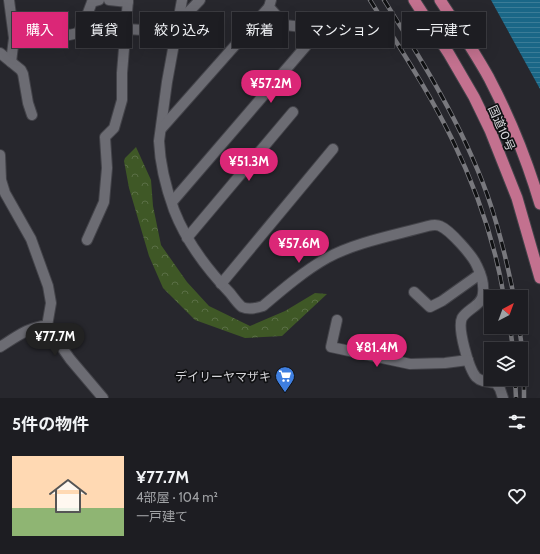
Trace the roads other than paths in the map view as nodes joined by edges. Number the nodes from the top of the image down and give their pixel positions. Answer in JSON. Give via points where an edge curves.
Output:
{"nodes":[{"id":1,"x":9,"y":0,"type":"edge"},
{"id":2,"x":99,"y":0,"type":"edge"},
{"id":3,"x":109,"y":0,"type":"edge"},
{"id":4,"x":182,"y":0,"type":"edge"},
{"id":5,"x":200,"y":0,"type":"edge"},
{"id":6,"x":414,"y":0,"type":"edge"},
{"id":7,"x":440,"y":0,"type":"edge"},
{"id":8,"x":128,"y":1,"type":"edge"},
{"id":9,"x":270,"y":4,"type":"edge"},
{"id":10,"x":127,"y":12,"type":"edge"},
{"id":11,"x":180,"y":12,"type":"edge"},
{"id":12,"x":190,"y":12,"type":"edge"},
{"id":13,"x":68,"y":35,"type":"edge"},
{"id":14,"x":124,"y":48,"type":"edge"},
{"id":15,"x":174,"y":48,"type":"edge"},
{"id":16,"x":0,"y":53,"type":"edge"},
{"id":17,"x":11,"y":62,"type":"junction"},
{"id":18,"x":293,"y":112,"type":"dead end"},
{"id":19,"x":32,"y":115,"type":"dead end"},
{"id":20,"x":161,"y":129,"type":"junction"},
{"id":21,"x":333,"y":149,"type":"dead end"},
{"id":22,"x":0,"y":155,"type":"edge"},
{"id":23,"x":172,"y":202,"type":"junction"},
{"id":24,"x":540,"y":204,"type":"edge"},
{"id":25,"x":187,"y":238,"type":"junction"},
{"id":26,"x":87,"y":240,"type":"dead end"},
{"id":27,"x":480,"y":274,"type":"junction"},
{"id":28,"x":540,"y":278,"type":"edge"},
{"id":29,"x":221,"y":284,"type":"junction"},
{"id":30,"x":414,"y":292,"type":"dead end"},
{"id":31,"x":337,"y":320,"type":"dead end"},
{"id":32,"x":47,"y":326,"type":"junction"},
{"id":33,"x":0,"y":347,"type":"edge"},
{"id":34,"x":468,"y":360,"type":"junction"},
{"id":35,"x":103,"y":398,"type":"edge"},
{"id":36,"x":503,"y":398,"type":"edge"}],
"edges":[{"from":1,"to":17,"type":"street","via":[[14,38]]},
{"from":2,"to":13,"type":"street","via":[[92,2],[78,33]]},
{"from":3,"to":8,"type":"street"},
{"from":4,"to":11,"type":"street"},
{"from":5,"to":12,"type":"street"},
{"from":6,"to":28,"type":"highway","name":"国道10号","via":[[474,96],[490,130],[517,198]]},
{"from":7,"to":24,"type":"highway","name":"国道10号","via":[[488,77],[502,105],[519,142]]},
{"from":8,"to":10,"type":"street"},
{"from":9,"to":20,"type":"street"},
{"from":9,"to":23,"type":"street","via":[[285,25],[302,27],[306,46]]},
{"from":14,"to":26,"type":"street","via":[[122,100],[114,128],[106,137],[104,202]]},
{"from":15,"to":20,"type":"street"},
{"from":16,"to":17,"type":"street"},
{"from":17,"to":19,"type":"street","via":[[23,74]]},
{"from":18,"to":25,"type":"street"},
{"from":20,"to":23,"type":"street","via":[[160,150]]},
{"from":21,"to":29,"type":"street"},
{"from":22,"to":32,"type":"street","via":[[1,180],[5,193],[31,239],[48,286],[51,303]]},
{"from":23,"to":25,"type":"street"},
{"from":25,"to":29,"type":"street"},
{"from":27,"to":29,"type":"street","via":[[470,254],[444,228],[433,224],[355,246],[327,258],[263,306],[256,308],[242,306]]},
{"from":27,"to":30,"type":"street","via":[[430,307]]},
{"from":27,"to":34,"type":"street","via":[[483,296],[462,318],[460,324]]},
{"from":31,"to":34,"type":"street","via":[[331,347],[410,364]]},
{"from":32,"to":33,"type":"street","via":[[25,332]]},
{"from":32,"to":35,"type":"street","via":[[70,359]]},
{"from":34,"to":36,"type":"street","via":[[475,376],[496,384]]}]}
